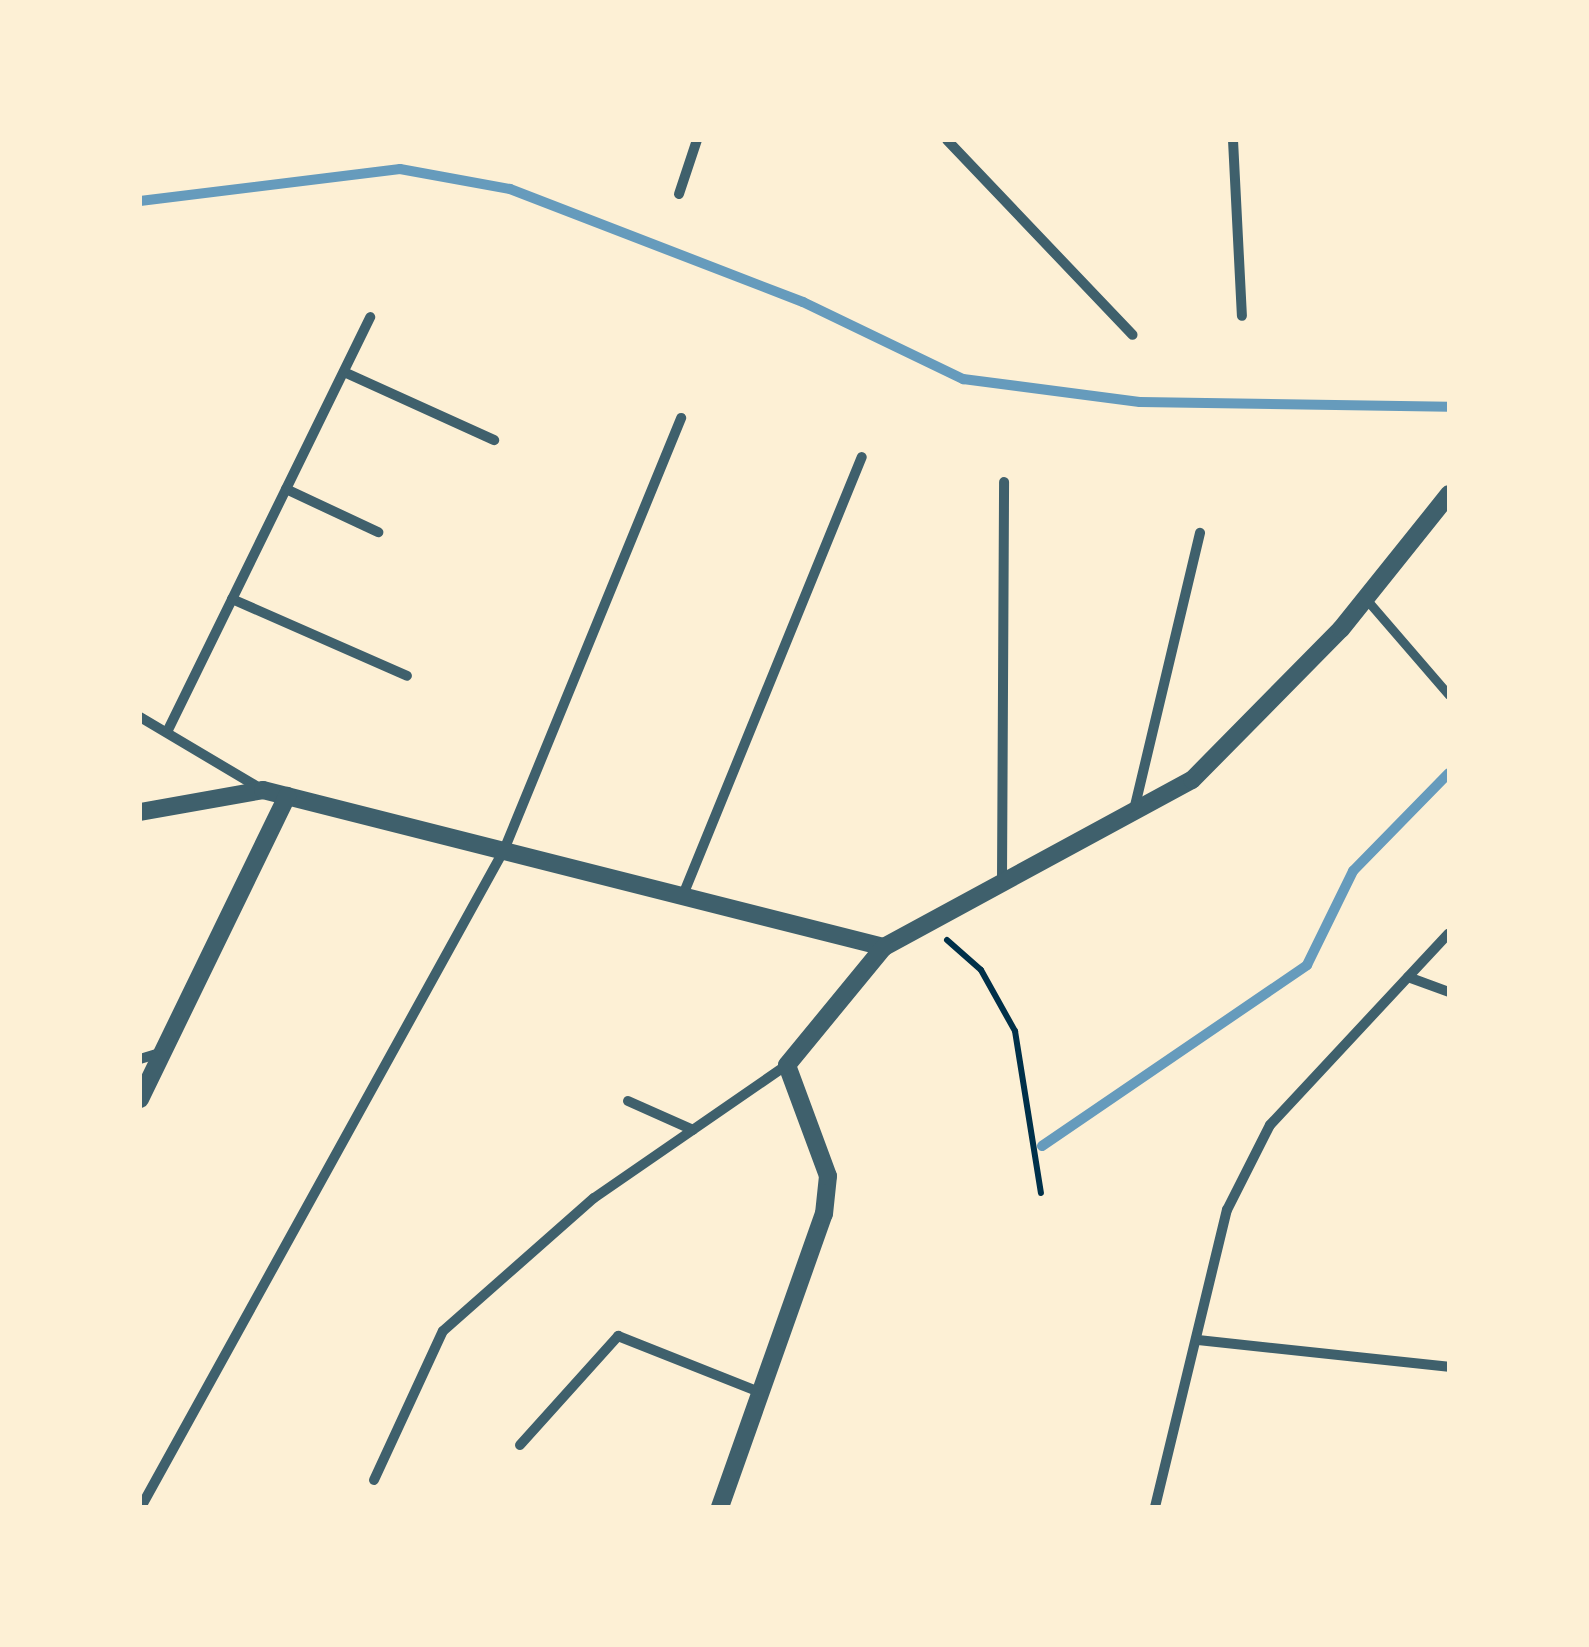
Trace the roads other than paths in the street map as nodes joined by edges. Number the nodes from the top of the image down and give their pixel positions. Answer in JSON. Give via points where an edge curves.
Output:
{"nodes":[{"id":1,"x":697,"y":140,"type":"edge"},
{"id":2,"x":947,"y":140,"type":"edge"},
{"id":3,"x":1233,"y":140,"type":"edge"},
{"id":4,"x":678,"y":194,"type":"dead end"},
{"id":5,"x":1242,"y":316,"type":"dead end"},
{"id":6,"x":370,"y":318,"type":"dead end"},
{"id":7,"x":1133,"y":335,"type":"dead end"},
{"id":8,"x":344,"y":372,"type":"junction"},
{"id":9,"x":681,"y":418,"type":"dead end"},
{"id":10,"x":494,"y":440,"type":"dead end"},
{"id":11,"x":862,"y":457,"type":"dead end"},
{"id":12,"x":1004,"y":482,"type":"dead end"},
{"id":13,"x":286,"y":489,"type":"junction"},
{"id":14,"x":1449,"y":494,"type":"edge"},
{"id":15,"x":378,"y":532,"type":"dead end"},
{"id":16,"x":1200,"y":533,"type":"dead end"},
{"id":17,"x":1366,"y":599,"type":"junction"},
{"id":18,"x":232,"y":600,"type":"junction"},
{"id":19,"x":407,"y":676,"type":"dead end"},
{"id":20,"x":1449,"y":694,"type":"edge"},
{"id":21,"x":140,"y":716,"type":"edge"},
{"id":22,"x":167,"y":732,"type":"junction"},
{"id":23,"x":263,"y":790,"type":"junction"},
{"id":24,"x":287,"y":796,"type":"junction"},
{"id":25,"x":140,"y":812,"type":"edge"},
{"id":26,"x":1132,"y":816,"type":"junction"},
{"id":27,"x":504,"y":850,"type":"junction"},
{"id":28,"x":1002,"y":879,"type":"junction"},
{"id":29,"x":684,"y":895,"type":"junction"},
{"id":30,"x":1449,"y":934,"type":"edge"},
{"id":31,"x":884,"y":947,"type":"junction"},
{"id":32,"x":1408,"y":977,"type":"junction"},
{"id":33,"x":1449,"y":992,"type":"edge"},
{"id":34,"x":164,"y":1052,"type":"junction"},
{"id":35,"x":140,"y":1060,"type":"edge"},
{"id":36,"x":787,"y":1064,"type":"junction"},
{"id":37,"x":140,"y":1099,"type":"edge"},
{"id":38,"x":628,"y":1102,"type":"dead end"},
{"id":39,"x":693,"y":1130,"type":"junction"},
{"id":40,"x":1198,"y":1340,"type":"junction"},
{"id":41,"x":1449,"y":1367,"type":"edge"},
{"id":42,"x":764,"y":1394,"type":"junction"},
{"id":43,"x":520,"y":1445,"type":"dead end"},
{"id":44,"x":374,"y":1480,"type":"dead end"},
{"id":45,"x":141,"y":1507,"type":"edge"},
{"id":46,"x":720,"y":1507,"type":"edge"},
{"id":47,"x":1155,"y":1507,"type":"edge"}],
"edges":[{"from":1,"to":4,"type":"street"},
{"from":2,"to":7,"type":"street"},
{"from":3,"to":5,"type":"street"},
{"from":6,"to":8,"type":"street"},
{"from":8,"to":10,"type":"street"},
{"from":8,"to":13,"type":"street"},
{"from":9,"to":27,"type":"street"},
{"from":11,"to":29,"type":"street"},
{"from":12,"to":28,"type":"street"},
{"from":13,"to":15,"type":"street"},
{"from":13,"to":18,"type":"street"},
{"from":14,"to":17,"type":"street"},
{"from":16,"to":26,"type":"street"},
{"from":17,"to":20,"type":"street"},
{"from":17,"to":26,"type":"street","via":[[1192,780]]},
{"from":18,"to":19,"type":"street"},
{"from":18,"to":22,"type":"street"},
{"from":21,"to":22,"type":"street"},
{"from":22,"to":23,"type":"street"},
{"from":23,"to":24,"type":"street"},
{"from":23,"to":25,"type":"street"},
{"from":24,"to":27,"type":"street"},
{"from":24,"to":34,"type":"street"},
{"from":26,"to":28,"type":"street"},
{"from":27,"to":29,"type":"street"},
{"from":27,"to":45,"type":"street"},
{"from":28,"to":31,"type":"street"},
{"from":29,"to":31,"type":"street"},
{"from":30,"to":32,"type":"street"},
{"from":31,"to":36,"type":"street"},
{"from":32,"to":33,"type":"street"},
{"from":32,"to":40,"type":"street","via":[[1270,1125],[1226,1210]]},
{"from":34,"to":35,"type":"street"},
{"from":34,"to":37,"type":"street"},
{"from":36,"to":39,"type":"street"},
{"from":36,"to":42,"type":"street","via":[[828,1176]]},
{"from":38,"to":39,"type":"street"},
{"from":39,"to":44,"type":"street","via":[[594,1198],[443,1330]]},
{"from":40,"to":41,"type":"street"},
{"from":40,"to":47,"type":"street"},
{"from":42,"to":43,"type":"street","via":[[618,1336]]},
{"from":42,"to":46,"type":"street"}]}
